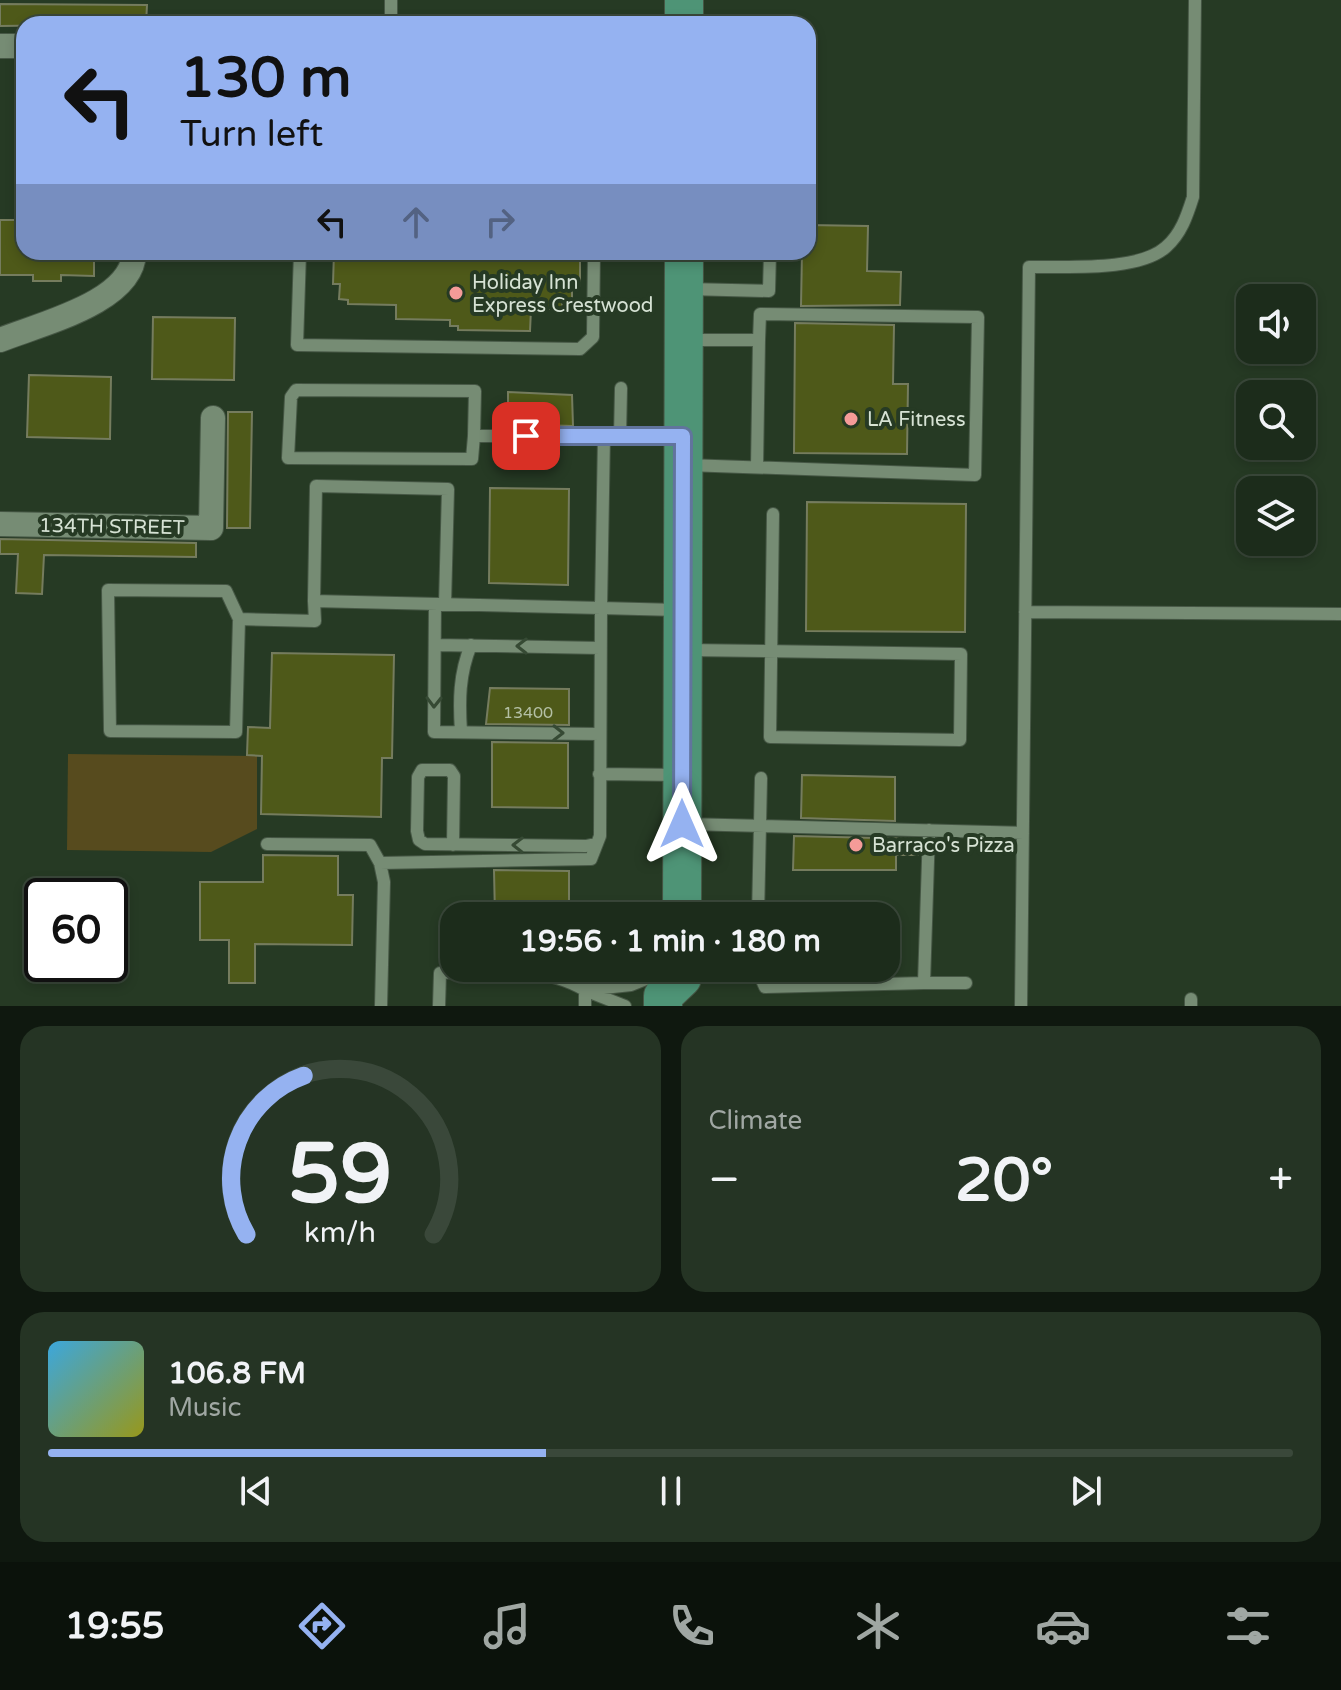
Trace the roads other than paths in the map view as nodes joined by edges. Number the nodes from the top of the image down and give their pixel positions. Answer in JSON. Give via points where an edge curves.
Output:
{"nodes":[{"id":1,"x":1195,"y":0,"type":"edge"},
{"id":2,"x":132,"y":260,"type":"edge"},
{"id":3,"x":300,"y":260,"type":"edge"},
{"id":4,"x":594,"y":260,"type":"edge"},
{"id":5,"x":770,"y":260,"type":"edge"},
{"id":6,"x":684,"y":270,"type":"edge"},
{"id":7,"x":0,"y":340,"type":"edge"},
{"id":8,"x":684,"y":340,"type":"junction"},
{"id":9,"x":759,"y":340,"type":"junction"},
{"id":10,"x":621,"y":388,"type":"dead end"},
{"id":11,"x":213,"y":418,"type":"dead end"},
{"id":12,"x":474,"y":436,"type":"junction"},
{"id":13,"x":604,"y":436,"type":"junction"},
{"id":14,"x":620,"y":436,"type":"junction"},
{"id":15,"x":683,"y":451,"type":"junction"},
{"id":16,"x":757,"y":467,"type":"junction"},
{"id":17,"x":773,"y":514,"type":"dead end"},
{"id":18,"x":0,"y":524,"type":"edge"},
{"id":19,"x":314,"y":601,"type":"junction"},
{"id":20,"x":440,"y":604,"type":"junction"},
{"id":21,"x":601,"y":608,"type":"junction"},
{"id":22,"x":683,"y":610,"type":"junction"},
{"id":23,"x":1025,"y":612,"type":"junction"},
{"id":24,"x":1341,"y":614,"type":"edge"},
{"id":25,"x":239,"y":619,"type":"junction"},
{"id":26,"x":435,"y":645,"type":"junction"},
{"id":27,"x":471,"y":645,"type":"junction"},
{"id":28,"x":600,"y":648,"type":"junction"},
{"id":29,"x":683,"y":650,"type":"junction"},
{"id":30,"x":771,"y":651,"type":"junction"},
{"id":31,"x":461,"y":732,"type":"junction"},
{"id":32,"x":600,"y":734,"type":"junction"},
{"id":33,"x":599,"y":774,"type":"junction"},
{"id":34,"x":683,"y":775,"type":"junction"},
{"id":35,"x":761,"y":778,"type":"dead end"},
{"id":36,"x":682,"y":824,"type":"junction"},
{"id":37,"x":761,"y":825,"type":"junction"},
{"id":38,"x":929,"y":830,"type":"junction"},
{"id":39,"x":1023,"y":833,"type":"junction"},
{"id":40,"x":267,"y":844,"type":"dead end"},
{"id":41,"x":595,"y":844,"type":"junction"},
{"id":42,"x":453,"y":845,"type":"junction"},
{"id":43,"x":380,"y":863,"type":"junction"},
{"id":44,"x":682,"y":902,"type":"edge"},
{"id":45,"x":758,"y":902,"type":"edge"},
{"id":46,"x":763,"y":982,"type":"edge"},
{"id":47,"x":924,"y":983,"type":"junction"},
{"id":48,"x":966,"y":983,"type":"dead end"},
{"id":49,"x":680,"y":985,"type":"edge"},
{"id":50,"x":585,"y":990,"type":"junction"},
{"id":51,"x":381,"y":1006,"type":"edge"},
{"id":52,"x":439,"y":1006,"type":"edge"},
{"id":53,"x":585,"y":1006,"type":"edge"},
{"id":54,"x":625,"y":1006,"type":"edge"},
{"id":55,"x":1021,"y":1006,"type":"edge"}],
"edges":[{"from":1,"to":23,"type":"lane","via":[[1193,197],[1184,226],[1164,249],[1121,264],[1029,267]]},
{"from":2,"to":7,"type":"street","via":[[128,278],[113,294]]},
{"from":3,"to":4,"type":"lane","via":[[297,345],[580,349],[593,337]]},
{"from":5,"to":6,"type":"lane","via":[[769,291]]},
{"from":6,"to":8,"type":"main road"},
{"from":8,"to":9,"type":"lane"},
{"from":8,"to":15,"type":"main road"},
{"from":9,"to":16,"type":"lane"},
{"from":9,"to":16,"type":"lane","via":[[760,314],[978,317],[975,475]]},
{"from":10,"to":14,"type":"lane"},
{"from":11,"to":18,"type":"street","name":"134TH STREET","via":[[211,528]]},
{"from":12,"to":12,"type":"lane","via":[[472,459],[288,458],[291,397],[296,390],[475,391]]},
{"from":12,"to":13,"type":"lane"},
{"from":13,"to":14,"type":"lane"},
{"from":13,"to":21,"type":"lane"},
{"from":14,"to":15,"type":"lane"},
{"from":15,"to":16,"type":"lane"},
{"from":15,"to":22,"type":"main road"},
{"from":17,"to":30,"type":"lane"},
{"from":19,"to":20,"type":"lane"},
{"from":19,"to":20,"type":"lane","via":[[316,486],[448,489]]},
{"from":19,"to":25,"type":"lane","via":[[315,621]]},
{"from":20,"to":21,"type":"lane"},
{"from":20,"to":26,"type":"lane"},
{"from":21,"to":22,"type":"lane"},
{"from":21,"to":28,"type":"lane"},
{"from":22,"to":29,"type":"main road"},
{"from":23,"to":24,"type":"lane"},
{"from":23,"to":39,"type":"lane"},
{"from":25,"to":25,"type":"lane","via":[[236,732],[110,731],[108,590],[226,591]]},
{"from":26,"to":27,"type":"lane"},
{"from":26,"to":31,"type":"lane","one_way":true,"via":[[434,732]]},
{"from":28,"to":27,"type":"lane","one_way":true},
{"from":27,"to":31,"type":"lane","via":[[462,665]]},
{"from":28,"to":32,"type":"lane"},
{"from":29,"to":30,"type":"lane"},
{"from":29,"to":34,"type":"main road"},
{"from":30,"to":30,"type":"lane","via":[[961,654],[960,740],[770,737]]},
{"from":31,"to":32,"type":"lane","one_way":true},
{"from":32,"to":33,"type":"lane"},
{"from":33,"to":34,"type":"lane"},
{"from":33,"to":41,"type":"lane","via":[[600,836]]},
{"from":34,"to":36,"type":"main road"},
{"from":35,"to":37,"type":"lane"},
{"from":36,"to":37,"type":"lane"},
{"from":36,"to":44,"type":"main road"},
{"from":37,"to":38,"type":"lane"},
{"from":37,"to":45,"type":"lane"},
{"from":38,"to":39,"type":"lane"},
{"from":38,"to":47,"type":"lane"},
{"from":39,"to":55,"type":"lane"},
{"from":40,"to":43,"type":"lane","via":[[370,845]]},
{"from":41,"to":42,"type":"lane","one_way":true},
{"from":41,"to":43,"type":"lane","via":[[591,859]]},
{"from":42,"to":42,"type":"lane","via":[[419,840],[422,770],[450,770],[454,776]]},
{"from":43,"to":51,"type":"lane"},
{"from":46,"to":47,"type":"lane","via":[[765,987]]},
{"from":47,"to":48,"type":"lane"},
{"from":49,"to":50,"type":"lane"},
{"from":50,"to":52,"type":"lane","via":[[564,978],[512,970],[440,973]]},
{"from":50,"to":53,"type":"lane"},
{"from":50,"to":54,"type":"lane"}]}
